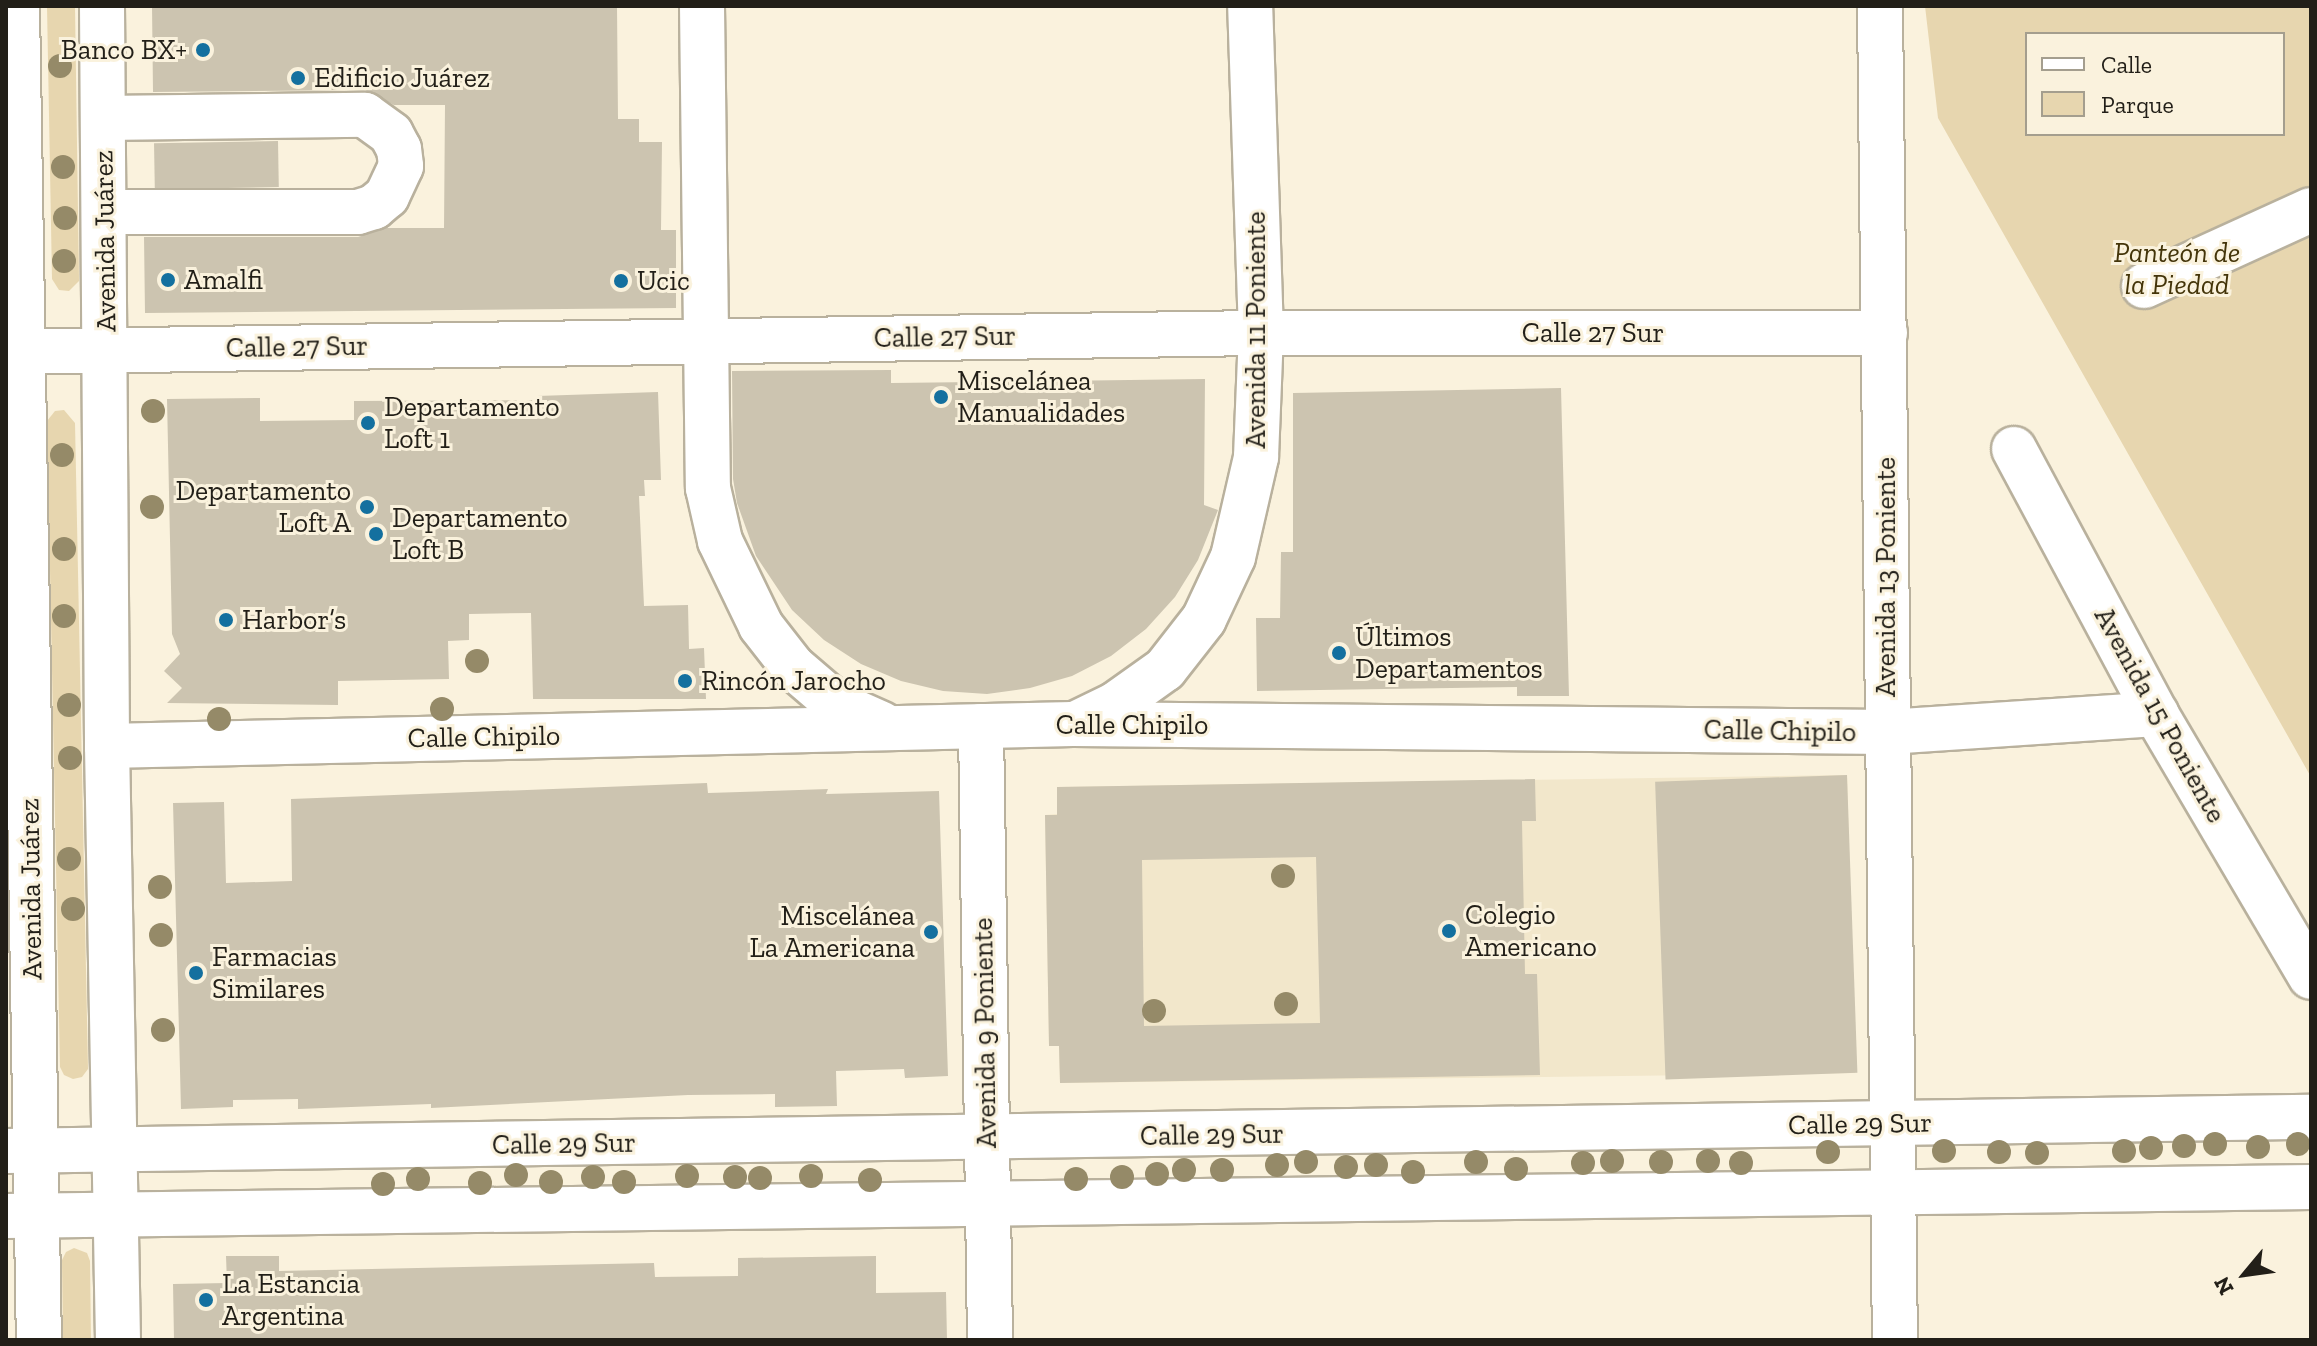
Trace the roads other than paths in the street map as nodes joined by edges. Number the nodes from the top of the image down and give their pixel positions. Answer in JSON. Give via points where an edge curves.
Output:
{"nodes":[{"id":1,"x":17,"y":6,"type":"edge"},
{"id":2,"x":102,"y":6,"type":"edge"},
{"id":3,"x":702,"y":6,"type":"edge"},
{"id":4,"x":1250,"y":6,"type":"edge"},
{"id":5,"x":1880,"y":6,"type":"edge"},
{"id":6,"x":104,"y":118,"type":"junction"},
{"id":7,"x":2311,"y":210,"type":"edge"},
{"id":8,"x":105,"y":212,"type":"junction"},
{"id":9,"x":2144,"y":286,"type":"dead end"},
{"id":10,"x":1261,"y":333,"type":"junction"},
{"id":11,"x":1885,"y":333,"type":"junction"},
{"id":12,"x":706,"y":341,"type":"junction"},
{"id":13,"x":107,"y":350,"type":"junction"},
{"id":14,"x":14,"y":351,"type":"edge"},
{"id":15,"x":2014,"y":449,"type":"dead end"},
{"id":16,"x":2156,"y":714,"type":"junction"},
{"id":17,"x":1073,"y":724,"type":"junction"},
{"id":18,"x":981,"y":726,"type":"junction"},
{"id":19,"x":891,"y":728,"type":"junction"},
{"id":20,"x":1887,"y":732,"type":"junction"},
{"id":21,"x":107,"y":746,"type":"junction"},
{"id":22,"x":18,"y":751,"type":"edge"},
{"id":23,"x":2311,"y":977,"type":"edge"},
{"id":24,"x":2311,"y":1117,"type":"edge"},
{"id":25,"x":1891,"y":1124,"type":"junction"},
{"id":26,"x":987,"y":1138,"type":"junction"},
{"id":27,"x":21,"y":1151,"type":"edge"},
{"id":28,"x":114,"y":1151,"type":"junction"},
{"id":29,"x":2311,"y":1187,"type":"edge"},
{"id":30,"x":1892,"y":1193,"type":"junction"},
{"id":31,"x":988,"y":1205,"type":"junction"},
{"id":32,"x":116,"y":1215,"type":"junction"},
{"id":33,"x":22,"y":1216,"type":"edge"},
{"id":34,"x":39,"y":1340,"type":"edge"},
{"id":35,"x":118,"y":1340,"type":"edge"},
{"id":36,"x":990,"y":1340,"type":"edge"},
{"id":37,"x":1895,"y":1340,"type":"edge"}],
"edges":[{"from":1,"to":14,"type":"street","name":"Avenida Juárez"},
{"from":2,"to":6,"type":"street","name":"Avenida Juárez"},
{"from":3,"to":12,"type":"street"},
{"from":4,"to":10,"type":"street","name":"Avenida 11 Poniente"},
{"from":5,"to":11,"type":"street","name":"Avenida 13 Poniente"},
{"from":6,"to":8,"type":"street","name":"Avenida Juárez"},
{"from":6,"to":8,"type":"street","via":[[365,115],[391,134],[401,166],[387,196],[358,212]]},
{"from":7,"to":9,"type":"street"},
{"from":8,"to":13,"type":"street","name":"Avenida Juárez"},
{"from":10,"to":11,"type":"street","name":"Calle 27 Sur"},
{"from":10,"to":12,"type":"street","name":"Calle 27 Sur"},
{"from":10,"to":17,"type":"street","name":"Avenida 11 Poniente","via":[[1256,457],[1233,557],[1204,619],[1165,669],[1116,704]]},
{"from":11,"to":20,"type":"street","name":"Avenida 13 Poniente"},
{"from":12,"to":13,"type":"street","name":"Calle 27 Sur"},
{"from":12,"to":19,"type":"street","via":[[708,488],[720,541],[740,587],[761,626],[793,667],[835,703]]},
{"from":13,"to":14,"type":"street","name":"Calle 27 Sur"},
{"from":13,"to":21,"type":"street","name":"Avenida Juárez"},
{"from":14,"to":22,"type":"street","name":"Avenida Juárez"},
{"from":15,"to":16,"type":"street","name":"Avenida 15 Poniente"},
{"from":16,"to":20,"type":"street","name":"Calle Chipilo"},
{"from":16,"to":23,"type":"street","name":"Avenida 15 Poniente"},
{"from":17,"to":18,"type":"street","name":"Calle Chipilo"},
{"from":17,"to":20,"type":"street","name":"Calle Chipilo"},
{"from":18,"to":19,"type":"street","name":"Calle Chipilo"},
{"from":18,"to":26,"type":"street","name":"Avenida 9 Poniente"},
{"from":19,"to":21,"type":"street","name":"Calle Chipilo"},
{"from":20,"to":25,"type":"street","name":"Avenida 13 Poniente"},
{"from":21,"to":28,"type":"street","name":"Avenida Juárez"},
{"from":22,"to":27,"type":"street","name":"Avenida Juárez"},
{"from":24,"to":25,"type":"street","name":"Calle 29 Sur"},
{"from":25,"to":26,"type":"street","name":"Calle 29 Sur"},
{"from":25,"to":30,"type":"street","name":"Avenida 13 Poniente"},
{"from":26,"to":28,"type":"street","name":"Calle 29 Sur"},
{"from":26,"to":31,"type":"street","name":"Avenida 9 Poniente"},
{"from":27,"to":28,"type":"street","name":"Calle 29 Sur"},
{"from":27,"to":33,"type":"street","name":"Avenida Juárez"},
{"from":28,"to":32,"type":"street","name":"Avenida Juárez"},
{"from":29,"to":30,"type":"street"},
{"from":30,"to":31,"type":"street"},
{"from":30,"to":37,"type":"street","name":"Avenida 13 Poniente"},
{"from":31,"to":32,"type":"street"},
{"from":31,"to":36,"type":"street","name":"Avenida 9 Poniente"},
{"from":32,"to":33,"type":"street"},
{"from":32,"to":35,"type":"street","name":"Avenida Juárez"},
{"from":33,"to":34,"type":"street","name":"Avenida Juárez"}]}
